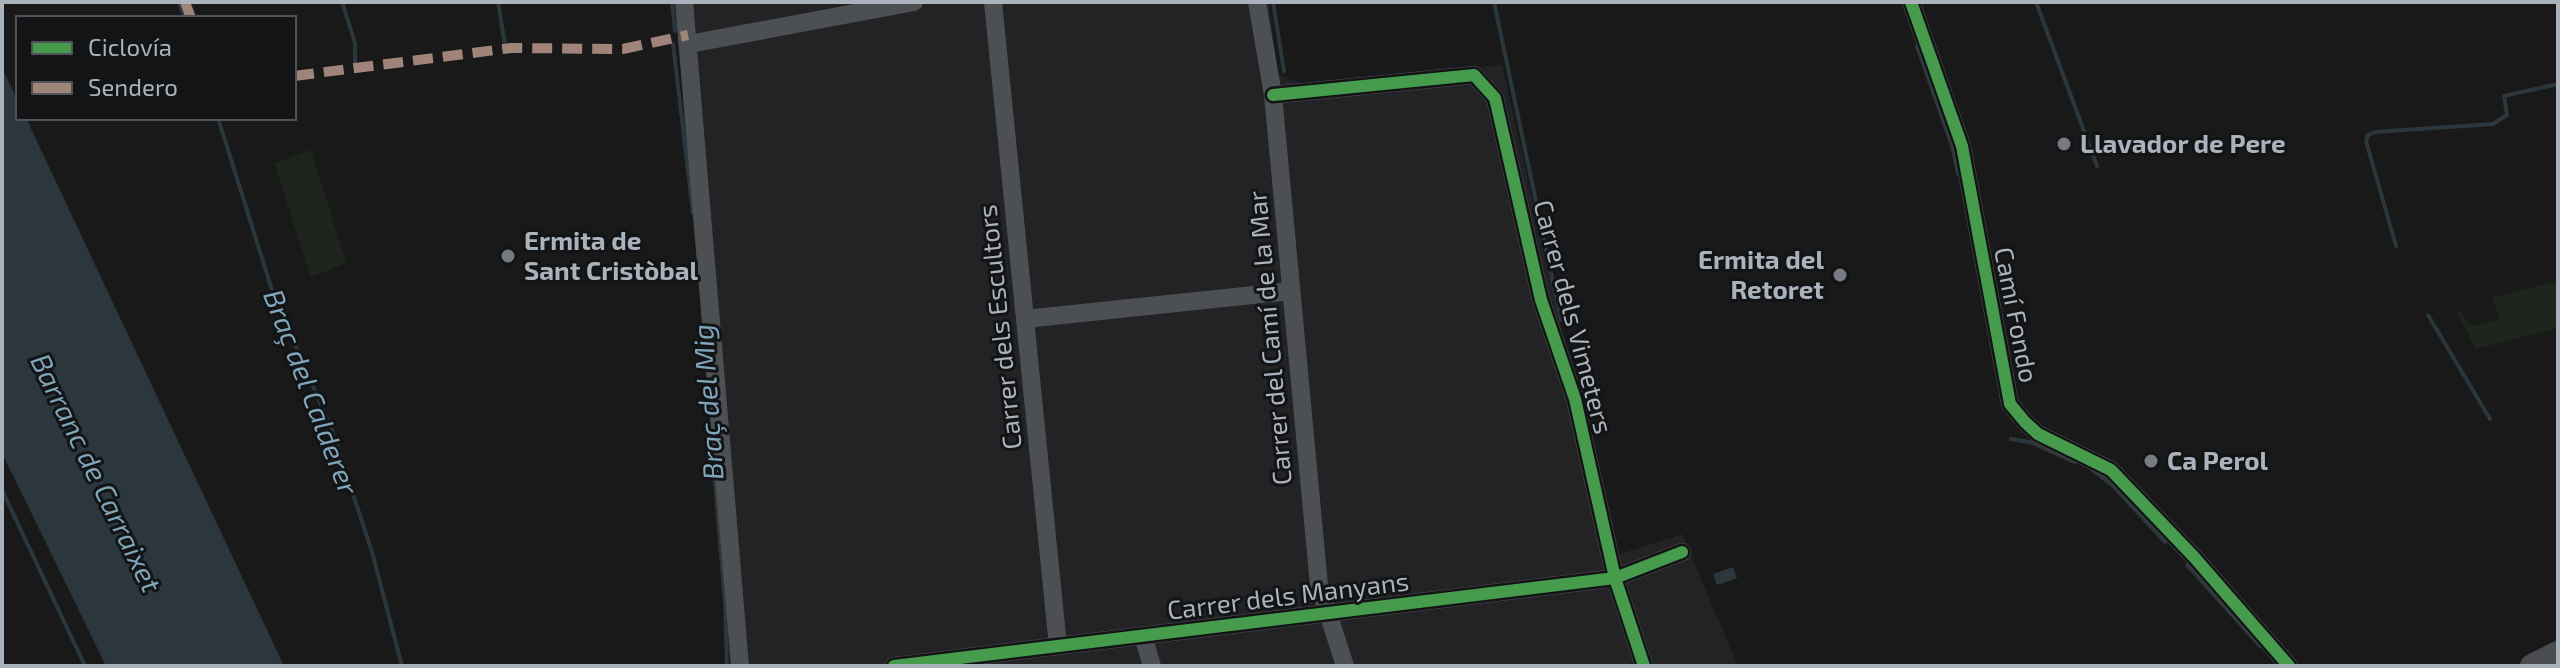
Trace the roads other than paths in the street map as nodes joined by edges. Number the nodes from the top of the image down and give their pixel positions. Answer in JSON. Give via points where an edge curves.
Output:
{"nodes":[{"id":1,"x":684,"y":2,"type":"edge"},
{"id":2,"x":914,"y":2,"type":"edge"},
{"id":3,"x":993,"y":2,"type":"edge"},
{"id":4,"x":1257,"y":2,"type":"edge"},
{"id":5,"x":1911,"y":2,"type":"edge"},
{"id":6,"x":689,"y":44,"type":"junction"},
{"id":7,"x":1273,"y":95,"type":"junction"},
{"id":8,"x":1291,"y":291,"type":"junction"},
{"id":9,"x":1025,"y":319,"type":"junction"},
{"id":10,"x":1682,"y":552,"type":"dead end"},
{"id":11,"x":1615,"y":578,"type":"junction"},
{"id":12,"x":1327,"y":613,"type":"junction"},
{"id":13,"x":1143,"y":636,"type":"junction"},
{"id":14,"x":1058,"y":646,"type":"junction"},
{"id":15,"x":2558,"y":653,"type":"edge"},
{"id":16,"x":740,"y":666,"type":"edge"},
{"id":17,"x":894,"y":666,"type":"edge"},
{"id":18,"x":1152,"y":666,"type":"edge"},
{"id":19,"x":1345,"y":666,"type":"edge"},
{"id":20,"x":1644,"y":666,"type":"edge"},
{"id":21,"x":2289,"y":666,"type":"edge"},
{"id":22,"x":2532,"y":666,"type":"edge"}],
"edges":[{"from":1,"to":6,"type":"street"},
{"from":2,"to":6,"type":"street"},
{"from":3,"to":9,"type":"street","name":"Carrer dels Escultors"},
{"from":4,"to":7,"type":"street","name":"Carrer del Camí de la Mar"},
{"from":5,"to":21,"type":"street","name":"Camí Fondo","via":[[1962,146],[2010,404],[2038,434],[2111,470]]},
{"from":6,"to":16,"type":"street"},
{"from":7,"to":8,"type":"street","name":"Carrer del Camí de la Mar"},
{"from":7,"to":11,"type":"street","name":"Carrer dels Vimeters","via":[[1474,75],[1495,98],[1541,300],[1575,399]]},
{"from":8,"to":9,"type":"street"},
{"from":8,"to":12,"type":"street","name":"Carrer del Camí de la Mar","via":[[1319,585]]},
{"from":9,"to":14,"type":"street","name":"Carrer dels Escultors"},
{"from":10,"to":11,"type":"street","name":"Carrer dels Manyans"},
{"from":11,"to":12,"type":"street","name":"Carrer dels Manyans"},
{"from":11,"to":20,"type":"street","name":"Carrer dels Vimeters"},
{"from":12,"to":13,"type":"street","name":"Carrer dels Manyans"},
{"from":12,"to":19,"type":"street","name":"Carrer del Camí de la Mar"},
{"from":13,"to":14,"type":"street","name":"Carrer dels Manyans"},
{"from":13,"to":18,"type":"street"},
{"from":14,"to":17,"type":"street","name":"Carrer dels Manyans"},
{"from":15,"to":22,"type":"main road"}]}
